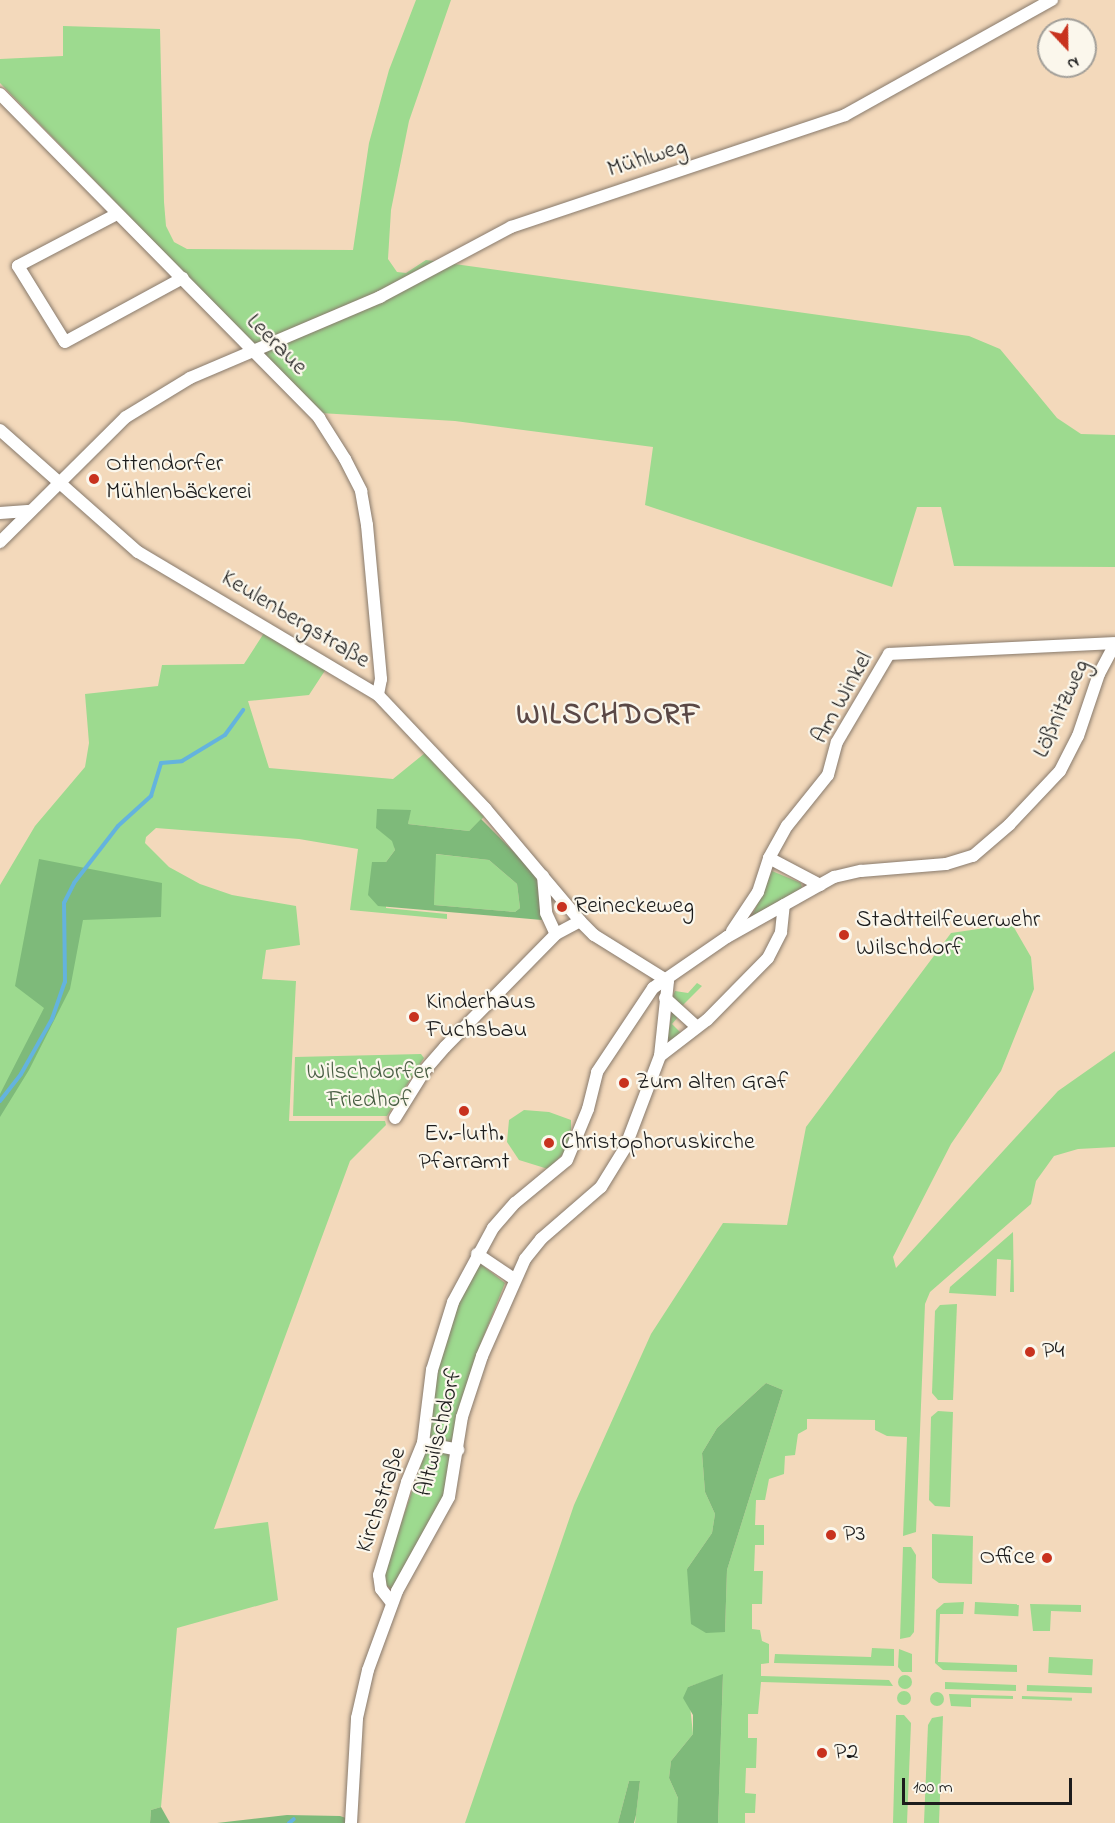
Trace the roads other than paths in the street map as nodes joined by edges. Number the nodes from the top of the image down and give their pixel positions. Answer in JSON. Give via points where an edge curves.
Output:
{"nodes":[{"id":1,"x":1052,"y":0,"type":"edge"},
{"id":2,"x":0,"y":94,"type":"edge"},
{"id":3,"x":117,"y":213,"type":"junction"},
{"id":4,"x":183,"y":278,"type":"junction"},
{"id":5,"x":251,"y":350,"type":"junction"},
{"id":6,"x":0,"y":430,"type":"edge"},
{"id":7,"x":58,"y":483,"type":"junction"},
{"id":8,"x":31,"y":511,"type":"junction"},
{"id":9,"x":0,"y":513,"type":"edge"},
{"id":10,"x":0,"y":542,"type":"edge"},
{"id":11,"x":1115,"y":643,"type":"edge"},
{"id":12,"x":378,"y":695,"type":"junction"},
{"id":13,"x":769,"y":858,"type":"junction"},
{"id":14,"x":543,"y":876,"type":"junction"},
{"id":15,"x":820,"y":885,"type":"junction"},
{"id":16,"x":784,"y":905,"type":"junction"},
{"id":17,"x":580,"y":921,"type":"junction"},
{"id":18,"x":556,"y":934,"type":"junction"},
{"id":19,"x":727,"y":937,"type":"junction"},
{"id":20,"x":668,"y":981,"type":"junction"},
{"id":21,"x":665,"y":998,"type":"junction"},
{"id":22,"x":697,"y":1027,"type":"junction"},
{"id":23,"x":660,"y":1056,"type":"junction"},
{"id":24,"x":395,"y":1118,"type":"dead end"},
{"id":25,"x":477,"y":1254,"type":"junction"},
{"id":26,"x":514,"y":1279,"type":"junction"},
{"id":27,"x":423,"y":1443,"type":"junction"},
{"id":28,"x":458,"y":1450,"type":"junction"},
{"id":29,"x":393,"y":1603,"type":"junction"},
{"id":30,"x":351,"y":1823,"type":"edge"}],
"edges":[{"from":1,"to":5,"type":"street","name":"Mühlweg","via":[[845,116],[511,227],[380,297]]},
{"from":2,"to":3,"type":"street","name":"Leeraue"},
{"from":3,"to":4,"type":"street","name":"Leeraue"},
{"from":3,"to":4,"type":"street","via":[[18,266],[64,342]]},
{"from":4,"to":5,"type":"street","name":"Leeraue"},
{"from":5,"to":7,"type":"street","name":"Mühlweg","via":[[190,378],[132,412]]},
{"from":5,"to":12,"type":"street","name":"Leeraue","via":[[319,418],[361,491],[381,679]]},
{"from":6,"to":7,"type":"street","name":"Keulenbergstraße"},
{"from":7,"to":8,"type":"street","name":"Mühlweg"},
{"from":7,"to":12,"type":"street","name":"Keulenbergstraße","via":[[138,552]]},
{"from":8,"to":9,"type":"street"},
{"from":8,"to":10,"type":"street","name":"Mühlweg"},
{"from":11,"to":13,"type":"street","name":"Am Winkel","via":[[889,654],[837,742],[828,775],[787,826]]},
{"from":11,"to":15,"type":"street","name":"Lößnitzweg","via":[[1060,771],[1010,825],[964,861],[861,871]]},
{"from":12,"to":14,"type":"street","name":"Keulenbergstraße"},
{"from":13,"to":15,"type":"street"},
{"from":13,"to":19,"type":"street","name":"Am Winkel","via":[[758,892]]},
{"from":14,"to":17,"type":"street","name":"Keulenbergstraße"},
{"from":14,"to":18,"type":"street","via":[[546,913]]},
{"from":15,"to":16,"type":"street"},
{"from":16,"to":19,"type":"street"},
{"from":16,"to":22,"type":"street","via":[[776,948],[740,989]]},
{"from":17,"to":18,"type":"street"},
{"from":17,"to":20,"type":"street","name":"Keulenbergstraße","via":[[594,935]]},
{"from":18,"to":24,"type":"street","via":[[425,1070]]},
{"from":19,"to":20,"type":"street","name":"Kirchstraße"},
{"from":20,"to":21,"type":"street","name":"Altwilschdorf"},
{"from":20,"to":25,"type":"street","name":"Kirchstraße","via":[[653,988],[597,1072],[588,1109],[567,1160],[515,1203]]},
{"from":21,"to":22,"type":"street"},
{"from":21,"to":23,"type":"street","name":"Altwilschdorf"},
{"from":22,"to":23,"type":"street"},
{"from":23,"to":26,"type":"street","name":"Altwilschdorf","via":[[634,1127],[606,1180],[542,1239]]},
{"from":25,"to":26,"type":"street"},
{"from":25,"to":27,"type":"street","name":"Kirchstraße","via":[[444,1325],[432,1370]]},
{"from":26,"to":28,"type":"street","name":"Altwilschdorf","via":[[468,1394]]},
{"from":27,"to":28,"type":"street","name":"Kirchstraße"},
{"from":27,"to":29,"type":"street","name":"Kirchstraße","via":[[379,1575],[381,1589]]},
{"from":28,"to":29,"type":"street","name":"Altwilschdorf","via":[[447,1504]]},
{"from":29,"to":30,"type":"street","name":"Altwilschdorf","via":[[368,1670],[357,1718]]}]}
